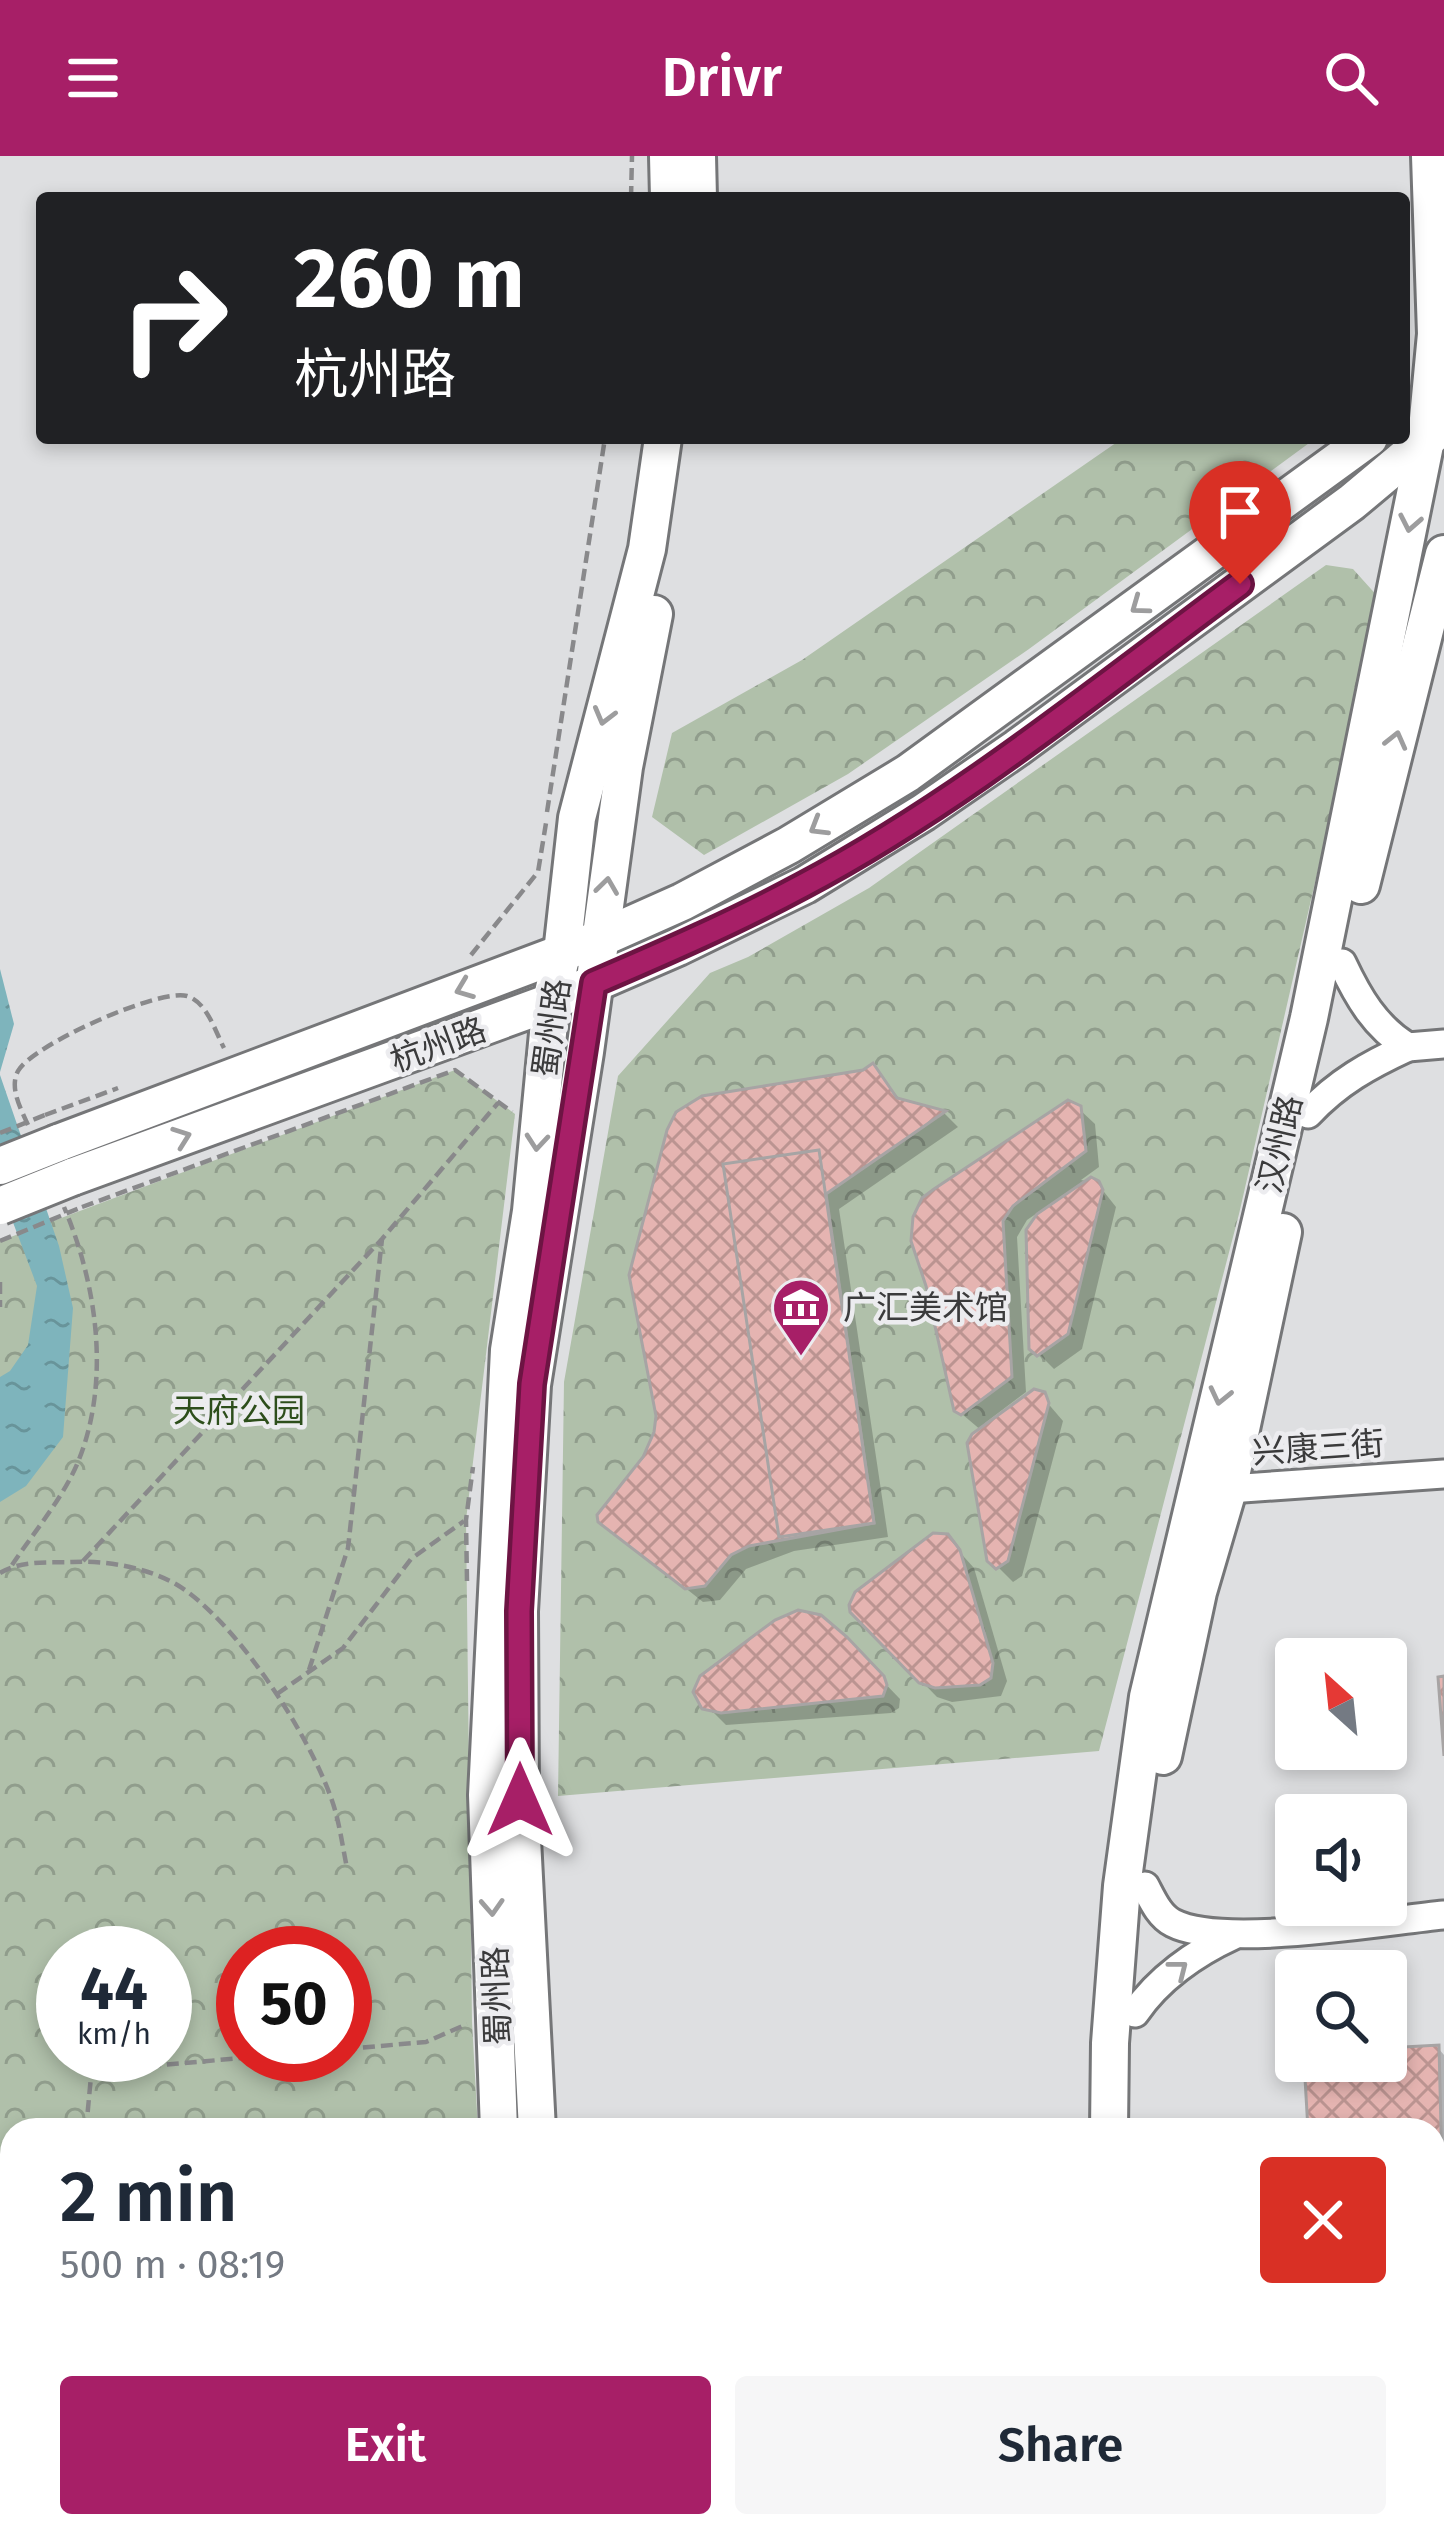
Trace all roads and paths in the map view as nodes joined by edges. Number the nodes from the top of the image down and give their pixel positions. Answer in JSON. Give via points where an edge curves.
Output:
{"nodes":[{"id":1,"x":632,"y":156,"type":"edge"},
{"id":2,"x":668,"y":156,"type":"edge"},
{"id":3,"x":697,"y":156,"type":"edge"},
{"id":4,"x":1430,"y":156,"type":"edge"},
{"id":5,"x":631,"y":192,"type":"edge"},
{"id":6,"x":669,"y":192,"type":"edge"},
{"id":7,"x":698,"y":192,"type":"edge"},
{"id":8,"x":1430,"y":411,"type":"edge"},
{"id":9,"x":1410,"y":434,"type":"edge"},
{"id":10,"x":604,"y":444,"type":"edge"},
{"id":11,"x":662,"y":444,"type":"edge"},
{"id":12,"x":687,"y":444,"type":"edge"},
{"id":13,"x":1361,"y":444,"type":"edge"},
{"id":14,"x":1402,"y":444,"type":"edge"},
{"id":15,"x":1444,"y":554,"type":"edge"},
{"id":16,"x":599,"y":939,"type":"junction"},
{"id":17,"x":562,"y":952,"type":"junction"},
{"id":18,"x":470,"y":956,"type":"dead end"},
{"id":19,"x":1342,"y":963,"type":"junction"},
{"id":20,"x":594,"y":983,"type":"junction"},
{"id":21,"x":551,"y":1002,"type":"junction"},
{"id":22,"x":1444,"y":1044,"type":"edge"},
{"id":23,"x":1408,"y":1047,"type":"junction"},
{"id":24,"x":224,"y":1048,"type":"dead end"},
{"id":25,"x":134,"y":1082,"type":"dead end"},
{"id":26,"x":499,"y":1102,"type":"junction"},
{"id":27,"x":515,"y":1114,"type":"dead end"},
{"id":28,"x":1309,"y":1114,"type":"junction"},
{"id":29,"x":44,"y":1128,"type":"junction"},
{"id":30,"x":0,"y":1133,"type":"edge"},
{"id":31,"x":0,"y":1166,"type":"edge"},
{"id":32,"x":70,"y":1192,"type":"junction"},
{"id":33,"x":0,"y":1206,"type":"edge"},
{"id":34,"x":382,"y":1239,"type":"junction"},
{"id":35,"x":0,"y":1241,"type":"edge"},
{"id":36,"x":0,"y":1282,"type":"edge"},
{"id":37,"x":0,"y":1307,"type":"edge"},
{"id":38,"x":474,"y":1452,"type":"dead end"},
{"id":39,"x":1444,"y":1474,"type":"edge"},
{"id":40,"x":1213,"y":1490,"type":"junction"},
{"id":41,"x":466,"y":1520,"type":"junction"},
{"id":42,"x":83,"y":1561,"type":"junction"},
{"id":43,"x":13,"y":1565,"type":"junction"},
{"id":44,"x":0,"y":1573,"type":"edge"},
{"id":45,"x":467,"y":1589,"type":"dead end"},
{"id":46,"x":309,"y":1670,"type":"junction"},
{"id":47,"x":277,"y":1694,"type":"junction"},
{"id":48,"x":347,"y":1868,"type":"dead end"},
{"id":49,"x":1145,"y":1886,"type":"junction"},
{"id":50,"x":1444,"y":1915,"type":"edge"},
{"id":51,"x":1232,"y":1936,"type":"junction"},
{"id":52,"x":1135,"y":2013,"type":"junction"},
{"id":53,"x":472,"y":2022,"type":"dead end"},
{"id":54,"x":372,"y":2047,"type":"edge"},
{"id":55,"x":90,"y":2082,"type":"edge"},
{"id":56,"x":87,"y":2118,"type":"edge"},
{"id":57,"x":500,"y":2118,"type":"edge"},
{"id":58,"x":536,"y":2118,"type":"edge"},
{"id":59,"x":1109,"y":2118,"type":"edge"},
{"id":60,"x":1130,"y":2118,"type":"edge"}],
"edges":[{"from":1,"to":5,"type":"path"},
{"from":2,"to":6,"type":"main road"},
{"from":3,"to":7,"type":"main road"},
{"from":4,"to":8,"type":"main road","name":"汉州路"},
{"from":8,"to":9,"type":"main road","name":"杭州路"},
{"from":8,"to":40,"type":"main road","name":"汉州路","one_way":true},
{"from":10,"to":18,"type":"path","via":[[538,872]]},
{"from":11,"to":17,"type":"main road","name":"蜀州路","one_way":true,"via":[[647,549],[578,818]]},
{"from":16,"to":12,"type":"main road","name":"蜀州路","one_way":true},
{"from":13,"to":16,"type":"main road","name":"杭州路","one_way":true,"via":[[908,773],[789,845]]},
{"from":14,"to":20,"type":"main road","name":"杭州路","via":[[1352,502],[924,812],[805,885]]},
{"from":19,"to":15,"type":"main road","name":"汉州路","one_way":true},
{"from":16,"to":17,"type":"main road","name":"杭州路"},
{"from":16,"to":20,"type":"main road","name":"蜀州路"},
{"from":17,"to":21,"type":"main road","name":"蜀州路"},
{"from":17,"to":29,"type":"main road","name":"杭州路","one_way":true},
{"from":19,"to":23,"type":"street","via":[[1365,1007]]},
{"from":19,"to":28,"type":"main road","name":"汉州路"},
{"from":20,"to":21,"type":"main road","name":"杭州路"},
{"from":20,"to":58,"type":"main road","name":"蜀州路","via":[[546,1280],[525,1482],[520,1800]]},
{"from":32,"to":21,"type":"main road","name":"杭州路","one_way":true},
{"from":21,"to":57,"type":"main road","name":"蜀州路","one_way":true,"via":[[509,1350],[496,1548],[488,1795]]},
{"from":22,"to":23,"type":"street"},
{"from":23,"to":28,"type":"street","via":[[1356,1072]]},
{"from":24,"to":29,"type":"path","via":[[203,1006],[172,994],[50,1044],[27,1060],[14,1085]]},
{"from":25,"to":29,"type":"path"},
{"from":26,"to":27,"type":"path"},
{"from":26,"to":32,"type":"path","via":[[455,1070]]},
{"from":26,"to":34,"type":"path"},
{"from":28,"to":40,"type":"main road","name":"汉州路"},
{"from":29,"to":30,"type":"path","bridge":true},
{"from":29,"to":31,"type":"main road","name":"杭州路","bridge":true},
{"from":32,"to":33,"type":"main road","name":"杭州路","bridge":true},
{"from":32,"to":35,"type":"path","bridge":true},
{"from":32,"to":43,"type":"path","via":[[97,1333],[92,1421],[76,1466]]},
{"from":34,"to":42,"type":"path"},
{"from":34,"to":46,"type":"path","via":[[348,1548]]},
{"from":36,"to":37,"type":"path"},
{"from":38,"to":41,"type":"path"},
{"from":39,"to":40,"type":"street","name":"兴康三街"},
{"from":40,"to":49,"type":"main road","name":"汉州路"},
{"from":40,"to":59,"type":"main road","name":"汉州路","via":[[1148,1696],[1116,1959]]},
{"from":41,"to":45,"type":"path"},
{"from":41,"to":46,"type":"path","via":[[411,1559],[343,1648]]},
{"from":42,"to":43,"type":"path"},
{"from":42,"to":47,"type":"path","via":[[142,1570],[180,1586]]},
{"from":43,"to":44,"type":"path"},
{"from":46,"to":47,"type":"path"},
{"from":47,"to":48,"type":"path","via":[[331,1797]]},
{"from":49,"to":51,"type":"street","via":[[1171,1923]]},
{"from":49,"to":52,"type":"main road","name":"汉州路"},
{"from":50,"to":51,"type":"street"},
{"from":52,"to":51,"type":"street","one_way":true,"via":[[1181,1967]]},
{"from":52,"to":60,"type":"main road","name":"汉州路"},
{"from":53,"to":54,"type":"path","via":[[426,2042]]},
{"from":55,"to":56,"type":"path"}]}
